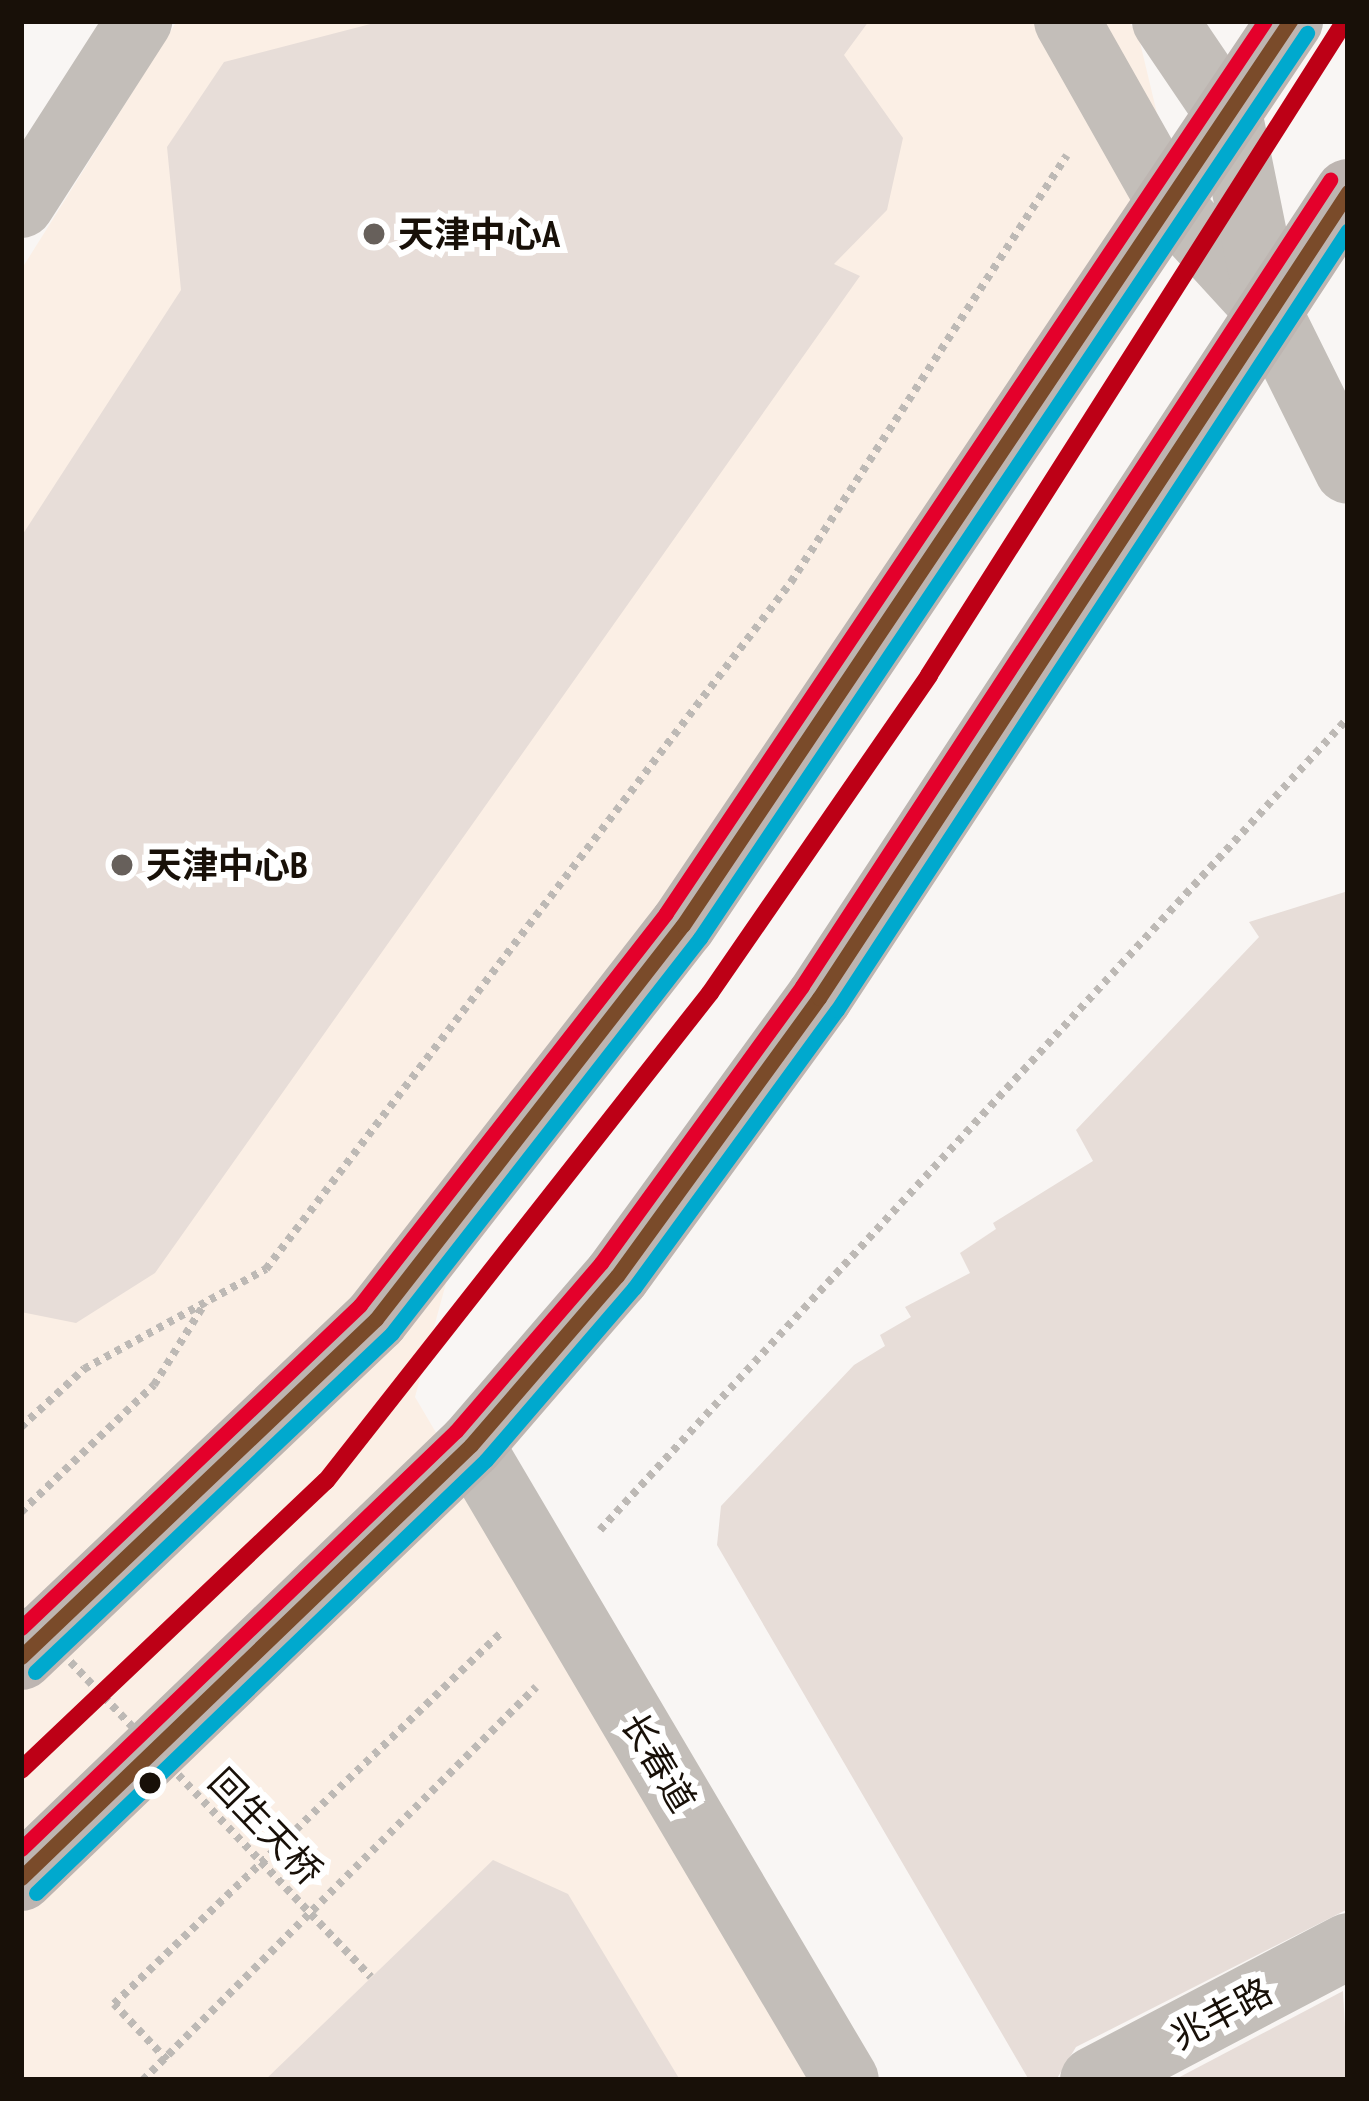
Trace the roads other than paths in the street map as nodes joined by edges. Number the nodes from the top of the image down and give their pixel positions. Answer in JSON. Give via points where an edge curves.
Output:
{"nodes":[{"id":1,"x":139,"y":21,"type":"edge"},
{"id":2,"x":1066,"y":21,"type":"edge"},
{"id":3,"x":1166,"y":21,"type":"edge"},
{"id":4,"x":1290,"y":21,"type":"edge"},
{"id":5,"x":1230,"y":117,"type":"junction"},
{"id":6,"x":1348,"y":192,"type":"edge"},
{"id":7,"x":21,"y":205,"type":"edge"},
{"id":8,"x":1171,"y":205,"type":"junction"},
{"id":9,"x":1270,"y":314,"type":"junction"},
{"id":10,"x":1348,"y":471,"type":"edge"},
{"id":11,"x":471,"y":1444,"type":"junction"},
{"id":12,"x":21,"y":1657,"type":"edge"},
{"id":13,"x":21,"y":1878,"type":"edge"},
{"id":14,"x":1348,"y":1946,"type":"edge"},
{"id":15,"x":846,"y":2080,"type":"edge"},
{"id":16,"x":1093,"y":2080,"type":"edge"}],
"edges":[{"from":1,"to":7,"type":"street"},
{"from":2,"to":8,"type":"street"},
{"from":3,"to":5,"type":"street"},
{"from":4,"to":5,"type":"main road"},
{"from":5,"to":8,"type":"main road"},
{"from":5,"to":9,"type":"street"},
{"from":6,"to":9,"type":"main road"},
{"from":8,"to":9,"type":"street"},
{"from":8,"to":12,"type":"main road","via":[[683,926],[376,1319]]},
{"from":9,"to":10,"type":"street"},
{"from":9,"to":11,"type":"main road","via":[[819,998],[617,1276]]},
{"from":11,"to":13,"type":"main road"},
{"from":11,"to":15,"type":"street","name":"长春道"},
{"from":14,"to":16,"type":"street","name":"兆丰路"}]}
